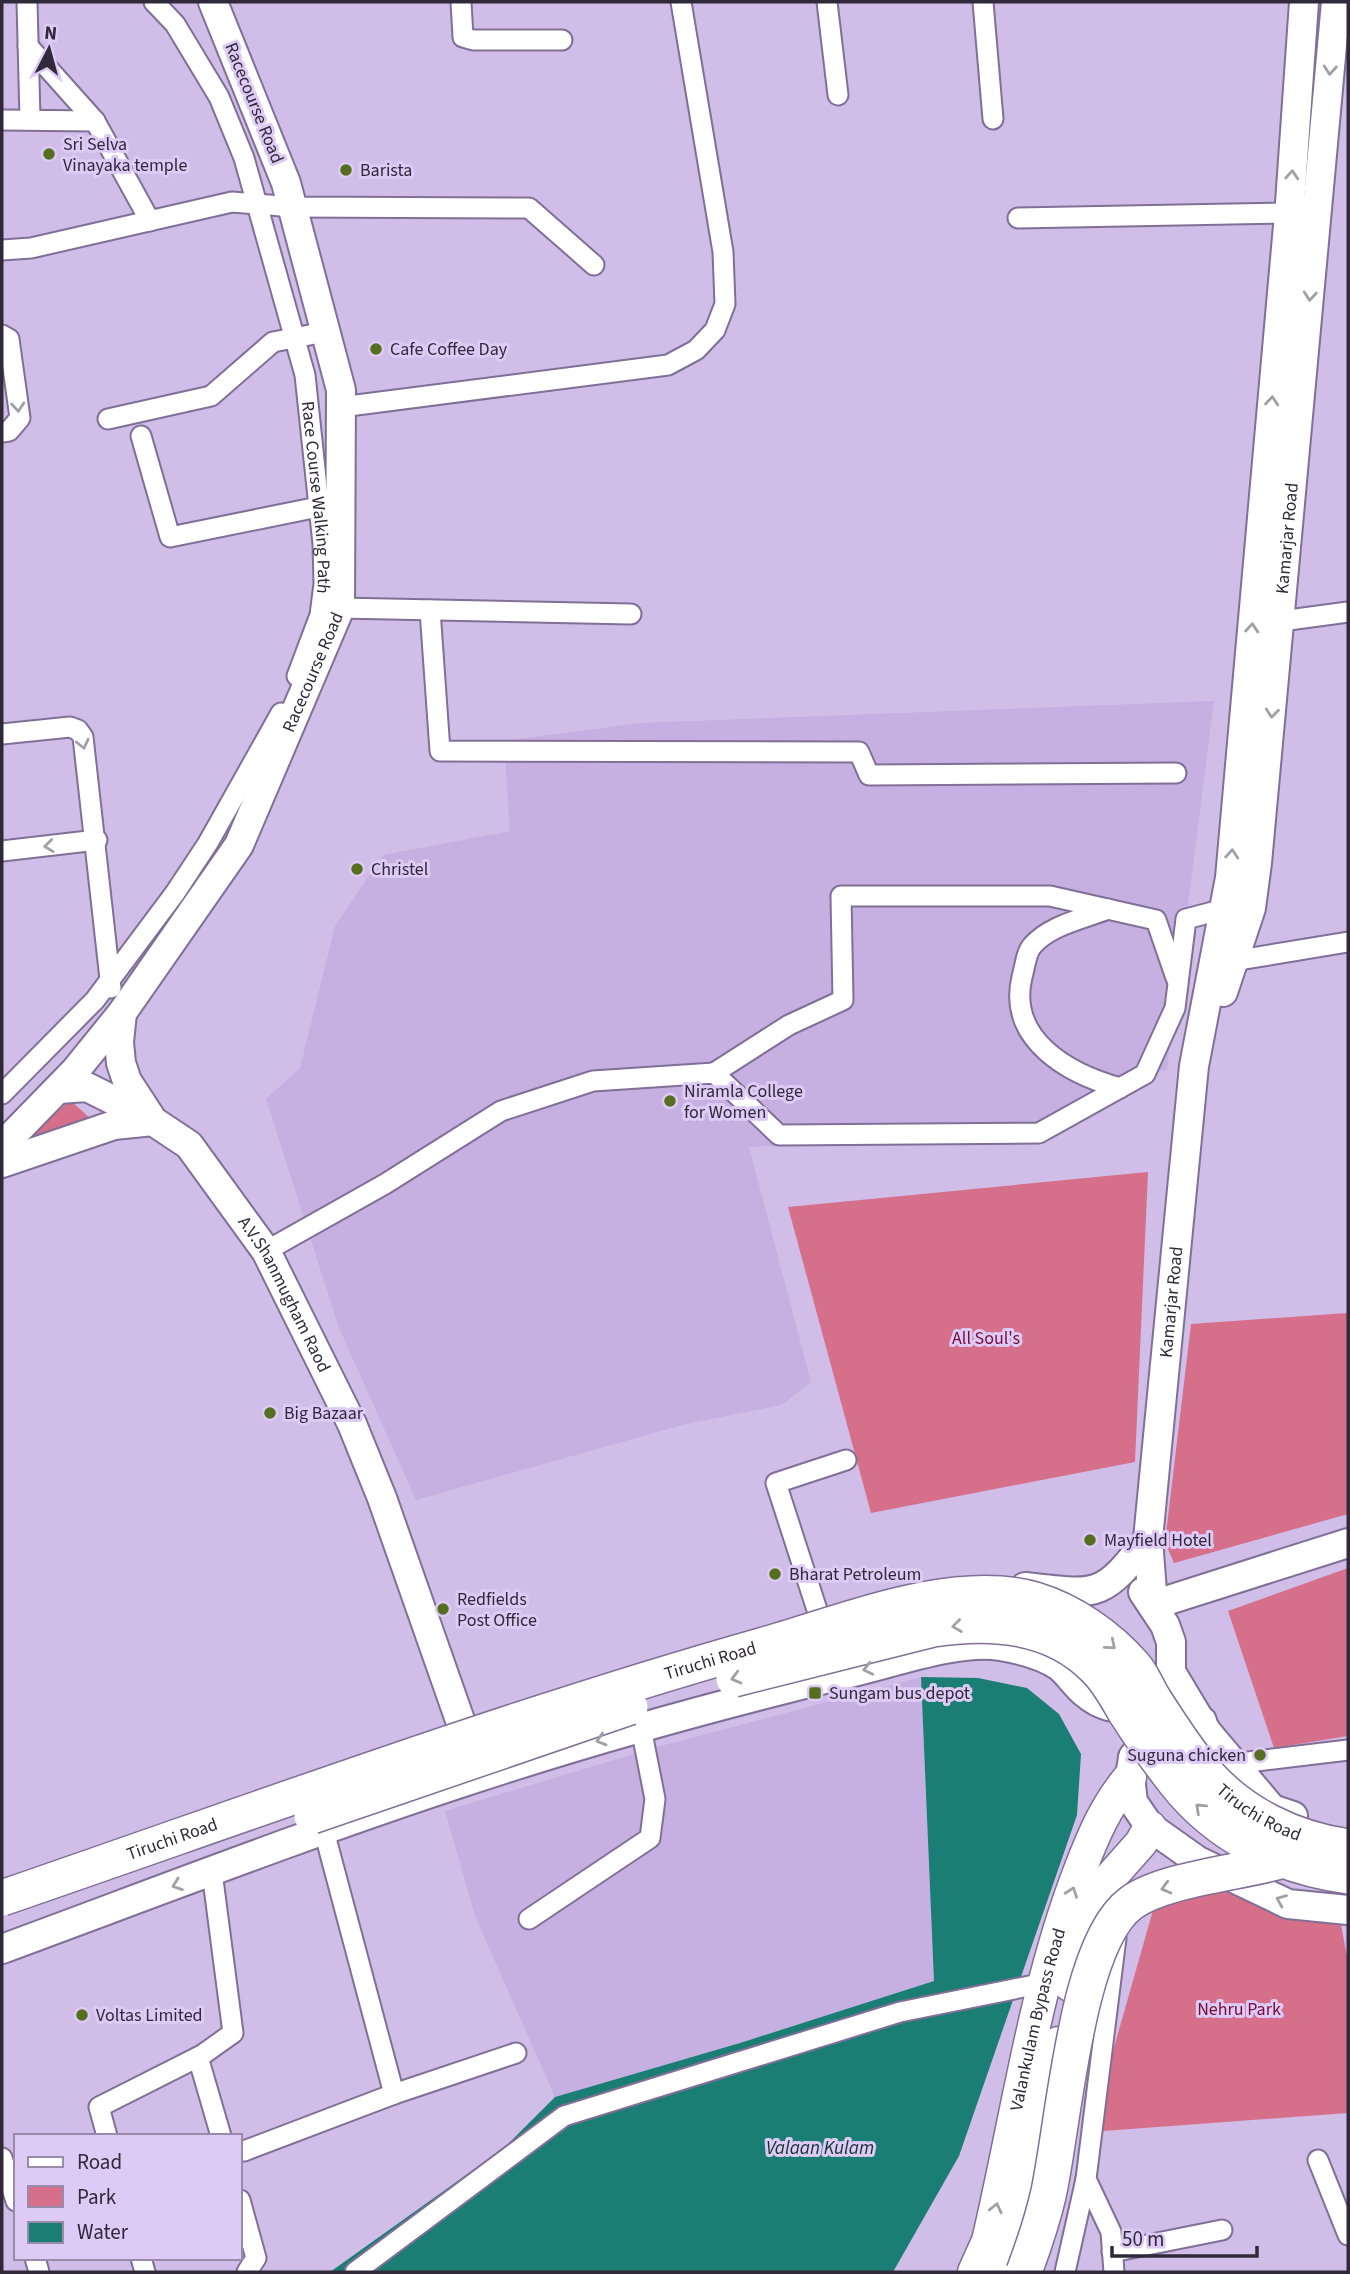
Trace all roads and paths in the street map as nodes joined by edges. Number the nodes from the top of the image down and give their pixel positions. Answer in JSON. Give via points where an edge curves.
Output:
{"nodes":[{"id":1,"x":27,"y":2,"type":"edge"},
{"id":2,"x":154,"y":2,"type":"edge"},
{"id":3,"x":213,"y":2,"type":"edge"},
{"id":4,"x":461,"y":2,"type":"edge"},
{"id":5,"x":681,"y":2,"type":"edge"},
{"id":6,"x":827,"y":2,"type":"edge"},
{"id":7,"x":983,"y":2,"type":"edge"},
{"id":8,"x":1304,"y":2,"type":"edge"},
{"id":9,"x":1336,"y":2,"type":"edge"},
{"id":10,"x":562,"y":40,"type":"dead end"},
{"id":11,"x":29,"y":46,"type":"junction"},
{"id":12,"x":838,"y":95,"type":"dead end"},
{"id":13,"x":30,"y":119,"type":"junction"},
{"id":14,"x":993,"y":119,"type":"dead end"},
{"id":15,"x":2,"y":120,"type":"edge"},
{"id":16,"x":95,"y":121,"type":"junction"},
{"id":17,"x":258,"y":204,"type":"junction"},
{"id":18,"x":293,"y":207,"type":"junction"},
{"id":19,"x":1289,"y":213,"type":"junction"},
{"id":20,"x":1018,"y":218,"type":"dead end"},
{"id":21,"x":150,"y":221,"type":"junction"},
{"id":22,"x":2,"y":250,"type":"edge"},
{"id":23,"x":594,"y":265,"type":"dead end"},
{"id":24,"x":326,"y":332,"type":"junction"},
{"id":25,"x":2,"y":335,"type":"edge"},
{"id":26,"x":296,"y":338,"type":"junction"},
{"id":27,"x":341,"y":407,"type":"junction"},
{"id":28,"x":108,"y":419,"type":"dead end"},
{"id":29,"x":2,"y":432,"type":"edge"},
{"id":30,"x":141,"y":436,"type":"dead end"},
{"id":31,"x":330,"y":504,"type":"junction"},
{"id":32,"x":340,"y":608,"type":"junction"},
{"id":33,"x":430,"y":610,"type":"junction"},
{"id":34,"x":1348,"y":612,"type":"edge"},
{"id":35,"x":631,"y":614,"type":"dead end"},
{"id":36,"x":1281,"y":621,"type":"junction"},
{"id":37,"x":2,"y":734,"type":"edge"},
{"id":38,"x":1176,"y":773,"type":"dead end"},
{"id":39,"x":97,"y":840,"type":"junction"},
{"id":40,"x":2,"y":851,"type":"edge"},
{"id":41,"x":1108,"y":909,"type":"junction"},
{"id":42,"x":1224,"y":909,"type":"junction"},
{"id":43,"x":1348,"y":942,"type":"edge"},
{"id":44,"x":1233,"y":961,"type":"junction"},
{"id":45,"x":108,"y":982,"type":"junction"},
{"id":46,"x":1178,"y":983,"type":"junction"},
{"id":47,"x":122,"y":1013,"type":"junction"},
{"id":48,"x":1194,"y":1066,"type":"junction"},
{"id":49,"x":714,"y":1073,"type":"junction"},
{"id":50,"x":1120,"y":1088,"type":"junction"},
{"id":51,"x":59,"y":1089,"type":"junction"},
{"id":52,"x":2,"y":1094,"type":"edge"},
{"id":53,"x":153,"y":1121,"type":"junction"},
{"id":54,"x":2,"y":1146,"type":"edge"},
{"id":55,"x":2,"y":1163,"type":"edge"},
{"id":56,"x":266,"y":1251,"type":"junction"},
{"id":57,"x":846,"y":1460,"type":"dead end"},
{"id":58,"x":1148,"y":1539,"type":"junction"},
{"id":59,"x":1348,"y":1543,"type":"edge"},
{"id":60,"x":1099,"y":1588,"type":"junction"},
{"id":61,"x":1153,"y":1605,"type":"junction"},
{"id":62,"x":819,"y":1616,"type":"junction"},
{"id":63,"x":1061,"y":1667,"type":"junction"},
{"id":64,"x":1171,"y":1672,"type":"junction"},
{"id":65,"x":1098,"y":1702,"type":"junction"},
{"id":66,"x":1202,"y":1721,"type":"junction"},
{"id":67,"x":461,"y":1723,"type":"junction"},
{"id":68,"x":641,"y":1728,"type":"junction"},
{"id":69,"x":1348,"y":1750,"type":"edge"},
{"id":70,"x":1232,"y":1764,"type":"junction"},
{"id":71,"x":1131,"y":1767,"type":"junction"},
{"id":72,"x":1272,"y":1809,"type":"junction"},
{"id":73,"x":1348,"y":1830,"type":"edge"},
{"id":74,"x":324,"y":1831,"type":"junction"},
{"id":75,"x":1146,"y":1835,"type":"junction"},
{"id":76,"x":1348,"y":1847,"type":"edge"},
{"id":77,"x":1182,"y":1850,"type":"junction"},
{"id":78,"x":1280,"y":1861,"type":"junction"},
{"id":79,"x":212,"y":1872,"type":"junction"},
{"id":80,"x":1348,"y":1876,"type":"edge"},
{"id":81,"x":2,"y":1882,"type":"edge"},
{"id":82,"x":2,"y":1898,"type":"edge"},
{"id":83,"x":1348,"y":1910,"type":"edge"},
{"id":84,"x":529,"y":1919,"type":"dead end"},
{"id":85,"x":2,"y":1924,"type":"edge"},
{"id":86,"x":2,"y":1948,"type":"edge"},
{"id":87,"x":1044,"y":1983,"type":"junction"},
{"id":88,"x":516,"y":2053,"type":"dead end"},
{"id":89,"x":198,"y":2057,"type":"junction"},
{"id":90,"x":394,"y":2094,"type":"junction"},
{"id":91,"x":106,"y":2134,"type":"edge"},
{"id":92,"x":220,"y":2134,"type":"edge"},
{"id":93,"x":244,"y":2151,"type":"dead end"},
{"id":94,"x":2,"y":2158,"type":"edge"},
{"id":95,"x":1318,"y":2160,"type":"dead end"},
{"id":96,"x":1087,"y":2179,"type":"junction"},
{"id":97,"x":14,"y":2195,"type":"edge"},
{"id":98,"x":242,"y":2207,"type":"edge"},
{"id":99,"x":1222,"y":2230,"type":"dead end"},
{"id":100,"x":1348,"y":2235,"type":"edge"},
{"id":101,"x":1112,"y":2252,"type":"junction"},
{"id":102,"x":247,"y":2272,"type":"edge"},
{"id":103,"x":355,"y":2272,"type":"edge"},
{"id":104,"x":974,"y":2272,"type":"edge"},
{"id":105,"x":1001,"y":2272,"type":"edge"},
{"id":106,"x":1024,"y":2272,"type":"edge"},
{"id":107,"x":1065,"y":2272,"type":"edge"},
{"id":108,"x":1114,"y":2272,"type":"edge"}],
"edges":[{"from":1,"to":11,"type":"street"},
{"from":2,"to":17,"type":"street","name":"Race Course Walking Path","via":[[175,24],[219,97]]},
{"from":3,"to":18,"type":"street","name":"Racecourse Road"},
{"from":4,"to":10,"type":"street","via":[[464,37]]},
{"from":5,"to":27,"type":"street","via":[[723,252],[725,304],[715,330],[696,351],[668,365]]},
{"from":6,"to":12,"type":"street"},
{"from":7,"to":14,"type":"street"},
{"from":19,"to":8,"type":"street","name":"Kamarjar Road","one_way":true},
{"from":9,"to":36,"type":"street","name":"Kamarjar Road","one_way":true},
{"from":11,"to":13,"type":"street"},
{"from":11,"to":16,"type":"street"},
{"from":13,"to":15,"type":"street"},
{"from":13,"to":16,"type":"street"},
{"from":16,"to":21,"type":"street"},
{"from":17,"to":18,"type":"street"},
{"from":17,"to":21,"type":"street","via":[[232,202]]},
{"from":17,"to":26,"type":"street","name":"Race Course Walking Path"},
{"from":18,"to":23,"type":"street","via":[[528,208]]},
{"from":18,"to":24,"type":"street","name":"Racecourse Road"},
{"from":19,"to":20,"type":"street"},
{"from":42,"to":19,"type":"street","name":"Kamarjar Road","one_way":true},
{"from":21,"to":22,"type":"street","via":[[31,248]]},
{"from":24,"to":26,"type":"street"},
{"from":24,"to":27,"type":"street","name":"Racecourse Road"},
{"from":25,"to":29,"type":"street","one_way":true,"via":[[9,339],[20,418],[9,431]]},
{"from":26,"to":28,"type":"street","via":[[272,342],[211,397]]},
{"from":26,"to":31,"type":"street","name":"Race Course Walking Path"},
{"from":27,"to":31,"type":"street","name":"Racecourse Road"},
{"from":30,"to":31,"type":"street","via":[[170,537]]},
{"from":31,"to":32,"type":"street","name":"Racecourse Road"},
{"from":31,"to":45,"type":"street","name":"Race Course Walking Path","via":[[320,615],[274,729],[175,893]]},
{"from":32,"to":33,"type":"street"},
{"from":32,"to":47,"type":"street","name":"Racecourse Road","via":[[239,845]]},
{"from":33,"to":35,"type":"street"},
{"from":33,"to":38,"type":"street","via":[[440,751],[859,752],[869,775]]},
{"from":34,"to":36,"type":"street"},
{"from":36,"to":44,"type":"street","name":"Kamarjar Road","one_way":true,"via":[[1251,908]]},
{"from":37,"to":39,"type":"street","one_way":true,"via":[[78,730],[83,737]]},
{"from":39,"to":40,"type":"street","one_way":true},
{"from":39,"to":45,"type":"street"},
{"from":41,"to":46,"type":"street","via":[[1156,920]]},
{"from":41,"to":49,"type":"street","via":[[1050,896],[841,896],[843,1000],[789,1025]]},
{"from":41,"to":50,"type":"street","via":[[1047,932],[1030,948],[1021,984],[1024,1024],[1049,1056],[1087,1079]]},
{"from":42,"to":46,"type":"street","via":[[1186,919]]},
{"from":42,"to":48,"type":"street","name":"Kamarjar Road"},
{"from":43,"to":44,"type":"street"},
{"from":44,"to":48,"type":"street","name":"Kamarjar Road"},
{"from":45,"to":47,"type":"street"},
{"from":45,"to":52,"type":"street","name":"Race Course Walking Path"},
{"from":46,"to":50,"type":"street","via":[[1175,1008],[1145,1074]]},
{"from":47,"to":51,"type":"street","name":"Racecourse Road"},
{"from":47,"to":53,"type":"street","name":"A.V.Shanmugham Raod","via":[[121,1063]]},
{"from":48,"to":58,"type":"street","name":"Kamarjar Road"},
{"from":49,"to":50,"type":"street","via":[[779,1135],[1038,1133]]},
{"from":49,"to":56,"type":"street","via":[[593,1081],[501,1111]]},
{"from":51,"to":53,"type":"street","via":[[86,1087],[104,1093]]},
{"from":51,"to":54,"type":"street","name":"Racecourse Road"},
{"from":53,"to":55,"type":"street","via":[[114,1125]]},
{"from":53,"to":56,"type":"street","name":"A.V.Shanmugham Raod","via":[[189,1145]]},
{"from":56,"to":67,"type":"street","name":"A.V.Shanmugham Raod","via":[[358,1437]]},
{"from":57,"to":62,"type":"street","via":[[776,1483]]},
{"from":58,"to":60,"type":"street"},
{"from":58,"to":61,"type":"street","name":"Kamarjar Road"},
{"from":59,"to":61,"type":"street"},
{"from":60,"to":61,"type":"street","via":[[1128,1584],[1142,1591]]},
{"from":60,"to":62,"type":"street","via":[[965,1582]]},
{"from":60,"to":63,"type":"street","via":[[1075,1601],[1062,1624]]},
{"from":61,"to":64,"type":"street","via":[[1171,1642]]},
{"from":62,"to":67,"type":"street"},
{"from":63,"to":65,"type":"street"},
{"from":63,"to":68,"type":"street","one_way":true,"via":[[1032,1653],[996,1645],[943,1651]]},
{"from":64,"to":65,"type":"street","via":[[1150,1700],[1135,1706]]},
{"from":64,"to":66,"type":"street"},
{"from":65,"to":71,"type":"street"},
{"from":66,"to":70,"type":"street"},
{"from":66,"to":71,"type":"street","via":[[1153,1732]]},
{"from":67,"to":81,"type":"street"},
{"from":68,"to":74,"type":"street","one_way":true},
{"from":68,"to":84,"type":"street","via":[[655,1799],[650,1838]]},
{"from":69,"to":70,"type":"street"},
{"from":70,"to":72,"type":"street"},
{"from":71,"to":75,"type":"street","via":[[1133,1802]]},
{"from":87,"to":71,"type":"main road","name":"Valankulam Bypass Road","one_way":true,"via":[[1069,1897],[1096,1829]]},
{"from":72,"to":73,"type":"street"},
{"from":72,"to":77,"type":"street","via":[[1227,1844]]},
{"from":74,"to":79,"type":"street"},
{"from":74,"to":90,"type":"street"},
{"from":75,"to":77,"type":"street"},
{"from":75,"to":96,"type":"street","via":[[1117,1928]]},
{"from":75,"to":105,"type":"main road","name":"Valankulam Bypass Road","via":[[1102,1887],[1071,1981],[1031,2169]]},
{"from":82,"to":76,"type":"highway","name":"Tiruchi Road","one_way":true,"bridge":true,"via":[[620,1686],[923,1601],[1007,1594],[1067,1614],[1122,1654],[1137,1669],[1203,1769],[1235,1800],[1271,1824]]},
{"from":83,"to":77,"type":"street","one_way":true,"via":[[1288,1904]]},
{"from":78,"to":80,"type":"highway","name":"Tiruchi Road","bridge":true},
{"from":78,"to":85,"type":"highway","name":"Tiruchi Road","one_way":true,"bridge":true,"via":[[1222,1827],[1177,1784],[1096,1668],[1043,1634],[998,1623],[965,1624],[789,1663],[631,1707]]},
{"from":78,"to":106,"type":"highway","one_way":true,"bridge":true,"via":[[1154,1891],[1114,1918],[1100,1947],[1074,2041],[1048,2196]]},
{"from":79,"to":86,"type":"street","one_way":true},
{"from":79,"to":89,"type":"street","via":[[233,2033]]},
{"from":87,"to":103,"type":"street","via":[[901,2012],[564,2116]]},
{"from":104,"to":87,"type":"main road","name":"Valankulam Bypass Road","one_way":true,"via":[[988,2241]]},
{"from":88,"to":90,"type":"street"},
{"from":89,"to":91,"type":"street","via":[[99,2108]]},
{"from":89,"to":92,"type":"street"},
{"from":90,"to":93,"type":"street"},
{"from":94,"to":97,"type":"street"},
{"from":95,"to":100,"type":"street"},
{"from":96,"to":101,"type":"street","via":[[1111,2232]]},
{"from":96,"to":107,"type":"street"},
{"from":98,"to":102,"type":"street","via":[[257,2258]]},
{"from":99,"to":101,"type":"street"},
{"from":101,"to":108,"type":"street"}]}
